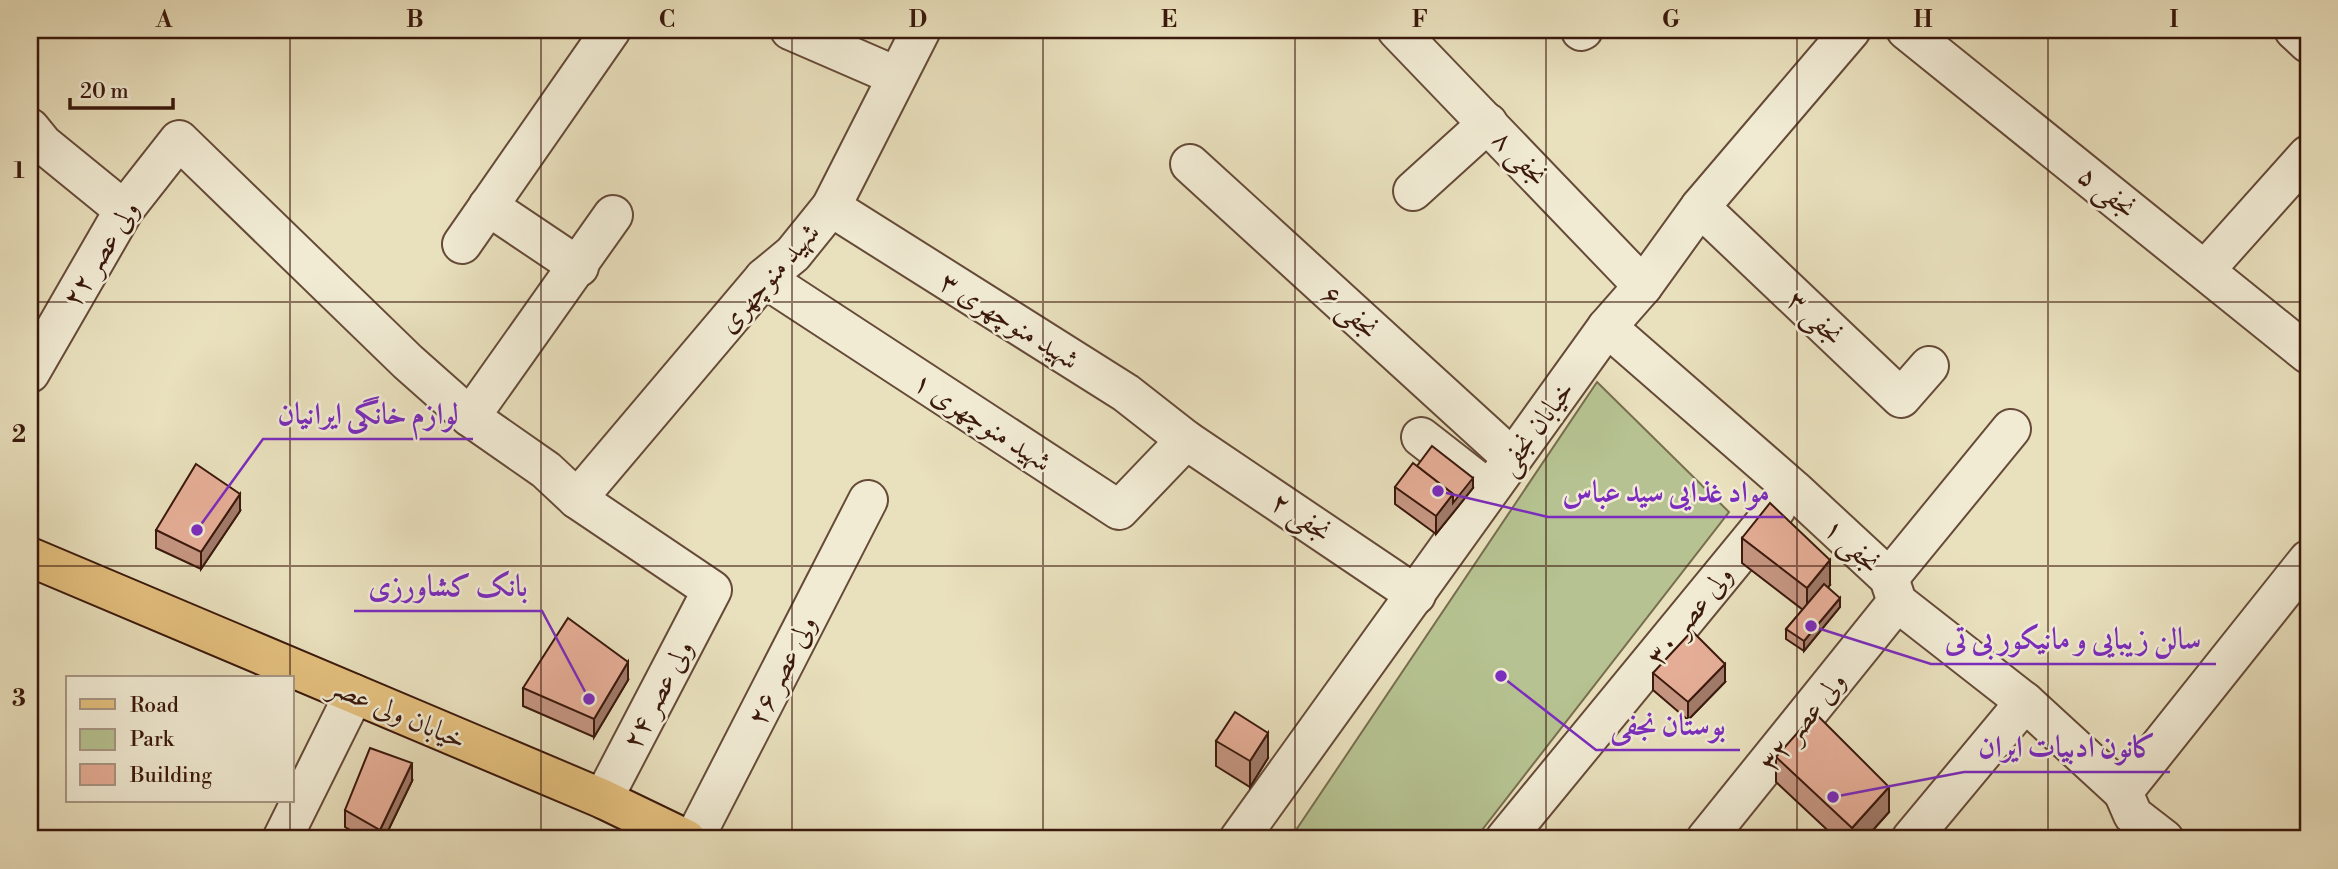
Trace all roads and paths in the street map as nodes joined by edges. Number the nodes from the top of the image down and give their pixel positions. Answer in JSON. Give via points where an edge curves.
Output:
{"nodes":[{"id":1,"x":611,"y":30,"type":"edge"},
{"id":2,"x":790,"y":30,"type":"edge"},
{"id":3,"x":921,"y":30,"type":"edge"},
{"id":4,"x":1397,"y":30,"type":"edge"},
{"id":5,"x":1851,"y":30,"type":"edge"},
{"id":6,"x":1906,"y":30,"type":"edge"},
{"id":7,"x":2294,"y":30,"type":"edge"},
{"id":8,"x":2308,"y":43,"type":"edge"},
{"id":9,"x":896,"y":76,"type":"junction"},
{"id":10,"x":1488,"y":123,"type":"junction"},
{"id":11,"x":30,"y":128,"type":"edge"},
{"id":12,"x":2308,"y":155,"type":"edge"},
{"id":13,"x":1191,"y":164,"type":"dead end"},
{"id":14,"x":1413,"y":191,"type":"dead end"},
{"id":15,"x":488,"y":206,"type":"junction"},
{"id":16,"x":831,"y":207,"type":"junction"},
{"id":17,"x":1700,"y":207,"type":"junction"},
{"id":18,"x":124,"y":210,"type":"junction"},
{"id":19,"x":612,"y":215,"type":"dead end"},
{"id":20,"x":462,"y":244,"type":"dead end"},
{"id":21,"x":579,"y":267,"type":"junction"},
{"id":22,"x":2206,"y":269,"type":"junction"},
{"id":23,"x":764,"y":278,"type":"junction"},
{"id":24,"x":1643,"y":286,"type":"junction"},
{"id":25,"x":1607,"y":327,"type":"junction"},
{"id":26,"x":2308,"y":354,"type":"edge"},
{"id":27,"x":1928,"y":366,"type":"dead end"},
{"id":28,"x":30,"y":373,"type":"edge"},
{"id":29,"x":470,"y":417,"type":"junction"},
{"id":30,"x":2011,"y":429,"type":"dead end"},
{"id":31,"x":1421,"y":437,"type":"dead end"},
{"id":32,"x":1186,"y":440,"type":"junction"},
{"id":33,"x":1511,"y":457,"type":"junction"},
{"id":34,"x":1793,"y":489,"type":"junction"},
{"id":35,"x":1489,"y":490,"type":"junction"},
{"id":36,"x":577,"y":499,"type":"junction"},
{"id":37,"x":868,"y":500,"type":"dead end"},
{"id":38,"x":30,"y":557,"type":"edge"},
{"id":39,"x":2308,"y":559,"type":"edge"},
{"id":40,"x":1893,"y":590,"type":"junction"},
{"id":41,"x":1416,"y":594,"type":"junction"},
{"id":42,"x":354,"y":694,"type":"junction"},
{"id":43,"x":2025,"y":702,"type":"junction"},
{"id":44,"x":603,"y":799,"type":"junction"},
{"id":45,"x":2126,"y":816,"type":"edge"},
{"id":46,"x":282,"y":839,"type":"edge"},
{"id":47,"x":686,"y":839,"type":"edge"},
{"id":48,"x":694,"y":839,"type":"edge"},
{"id":49,"x":1240,"y":839,"type":"edge"},
{"id":50,"x":1505,"y":839,"type":"edge"},
{"id":51,"x":1706,"y":839,"type":"edge"},
{"id":52,"x":1911,"y":839,"type":"edge"},
{"id":53,"x":2164,"y":839,"type":"edge"}],
"edges":[{"from":1,"to":15,"type":"street"},
{"from":2,"to":9,"type":"street"},
{"from":3,"to":9,"type":"street","name":"شهید منوچهری"},
{"from":4,"to":10,"type":"street","name":"نجفی ۸"},
{"from":5,"to":17,"type":"street","name":"خیابان نجفی"},
{"from":6,"to":22,"type":"street","name":"نجفی ۵"},
{"from":7,"to":8,"type":"street"},
{"from":9,"to":16,"type":"street","name":"شهید منوچهری"},
{"from":10,"to":14,"type":"street"},
{"from":10,"to":24,"type":"street","name":"نجفی ۸"},
{"from":11,"to":18,"type":"street"},
{"from":12,"to":22,"type":"street"},
{"from":13,"to":33,"type":"street","name":"نجفی ۶"},
{"from":15,"to":20,"type":"street"},
{"from":15,"to":21,"type":"street"},
{"from":16,"to":23,"type":"street","name":"شهید منوچهری","via":[[793,254]]},
{"from":16,"to":32,"type":"street","name":"شهید منوچهری ۳","via":[[1126,393]]},
{"from":17,"to":24,"type":"street","name":"خیابان نجفی"},
{"from":17,"to":27,"type":"street","name":"نجفی ۳","via":[[1902,397]]},
{"from":18,"to":28,"type":"street","name":"ولی عصر ۲۲"},
{"from":18,"to":29,"type":"street","name":"ولی عصر ۲۲","via":[[179,140]]},
{"from":19,"to":21,"type":"street"},
{"from":21,"to":29,"type":"street"},
{"from":22,"to":26,"type":"street","name":"نجفی ۵"},
{"from":23,"to":32,"type":"street","name":"شهید منوچهری ۱","via":[[1119,510]]},
{"from":23,"to":36,"type":"street","name":"شهید منوچهری"},
{"from":24,"to":25,"type":"street","name":"خیابان نجفی"},
{"from":25,"to":33,"type":"street","name":"خیابان نجفی"},
{"from":25,"to":34,"type":"street","name":"نجفی ۱"},
{"from":29,"to":36,"type":"street","via":[[547,470]]},
{"from":30,"to":40,"type":"street","name":"ولی عصر ۳۲"},
{"from":31,"to":35,"type":"street"},
{"from":32,"to":41,"type":"street","name":"نجفی ۲"},
{"from":33,"to":35,"type":"street","name":"خیابان نجفی"},
{"from":34,"to":40,"type":"street","name":"نجفی ۱"},
{"from":34,"to":50,"type":"street","name":"ولی عصر ۳۰"},
{"from":35,"to":41,"type":"street","name":"خیابان نجفی"},
{"from":36,"to":44,"type":"street","name":"ولی عصر ۲۴","via":[[712,590]]},
{"from":37,"to":48,"type":"street","name":"ولی عصر ۲۶"},
{"from":38,"to":42,"type":"main road","name":"خیابان ولی عصر"},
{"from":39,"to":45,"type":"street"},
{"from":40,"to":43,"type":"street","name":"نجفی ۱"},
{"from":40,"to":51,"type":"street","name":"ولی عصر ۳۲"},
{"from":41,"to":49,"type":"street","name":"خیابان نجفی"},
{"from":42,"to":44,"type":"main road","name":"خیابان ولی عصر"},
{"from":42,"to":46,"type":"street"},
{"from":43,"to":45,"type":"street","name":"نجفی ۱"},
{"from":43,"to":52,"type":"street"},
{"from":44,"to":47,"type":"main road","name":"خیابان ولی عصر"},
{"from":45,"to":53,"type":"street","name":"نجفی ۱"}]}
